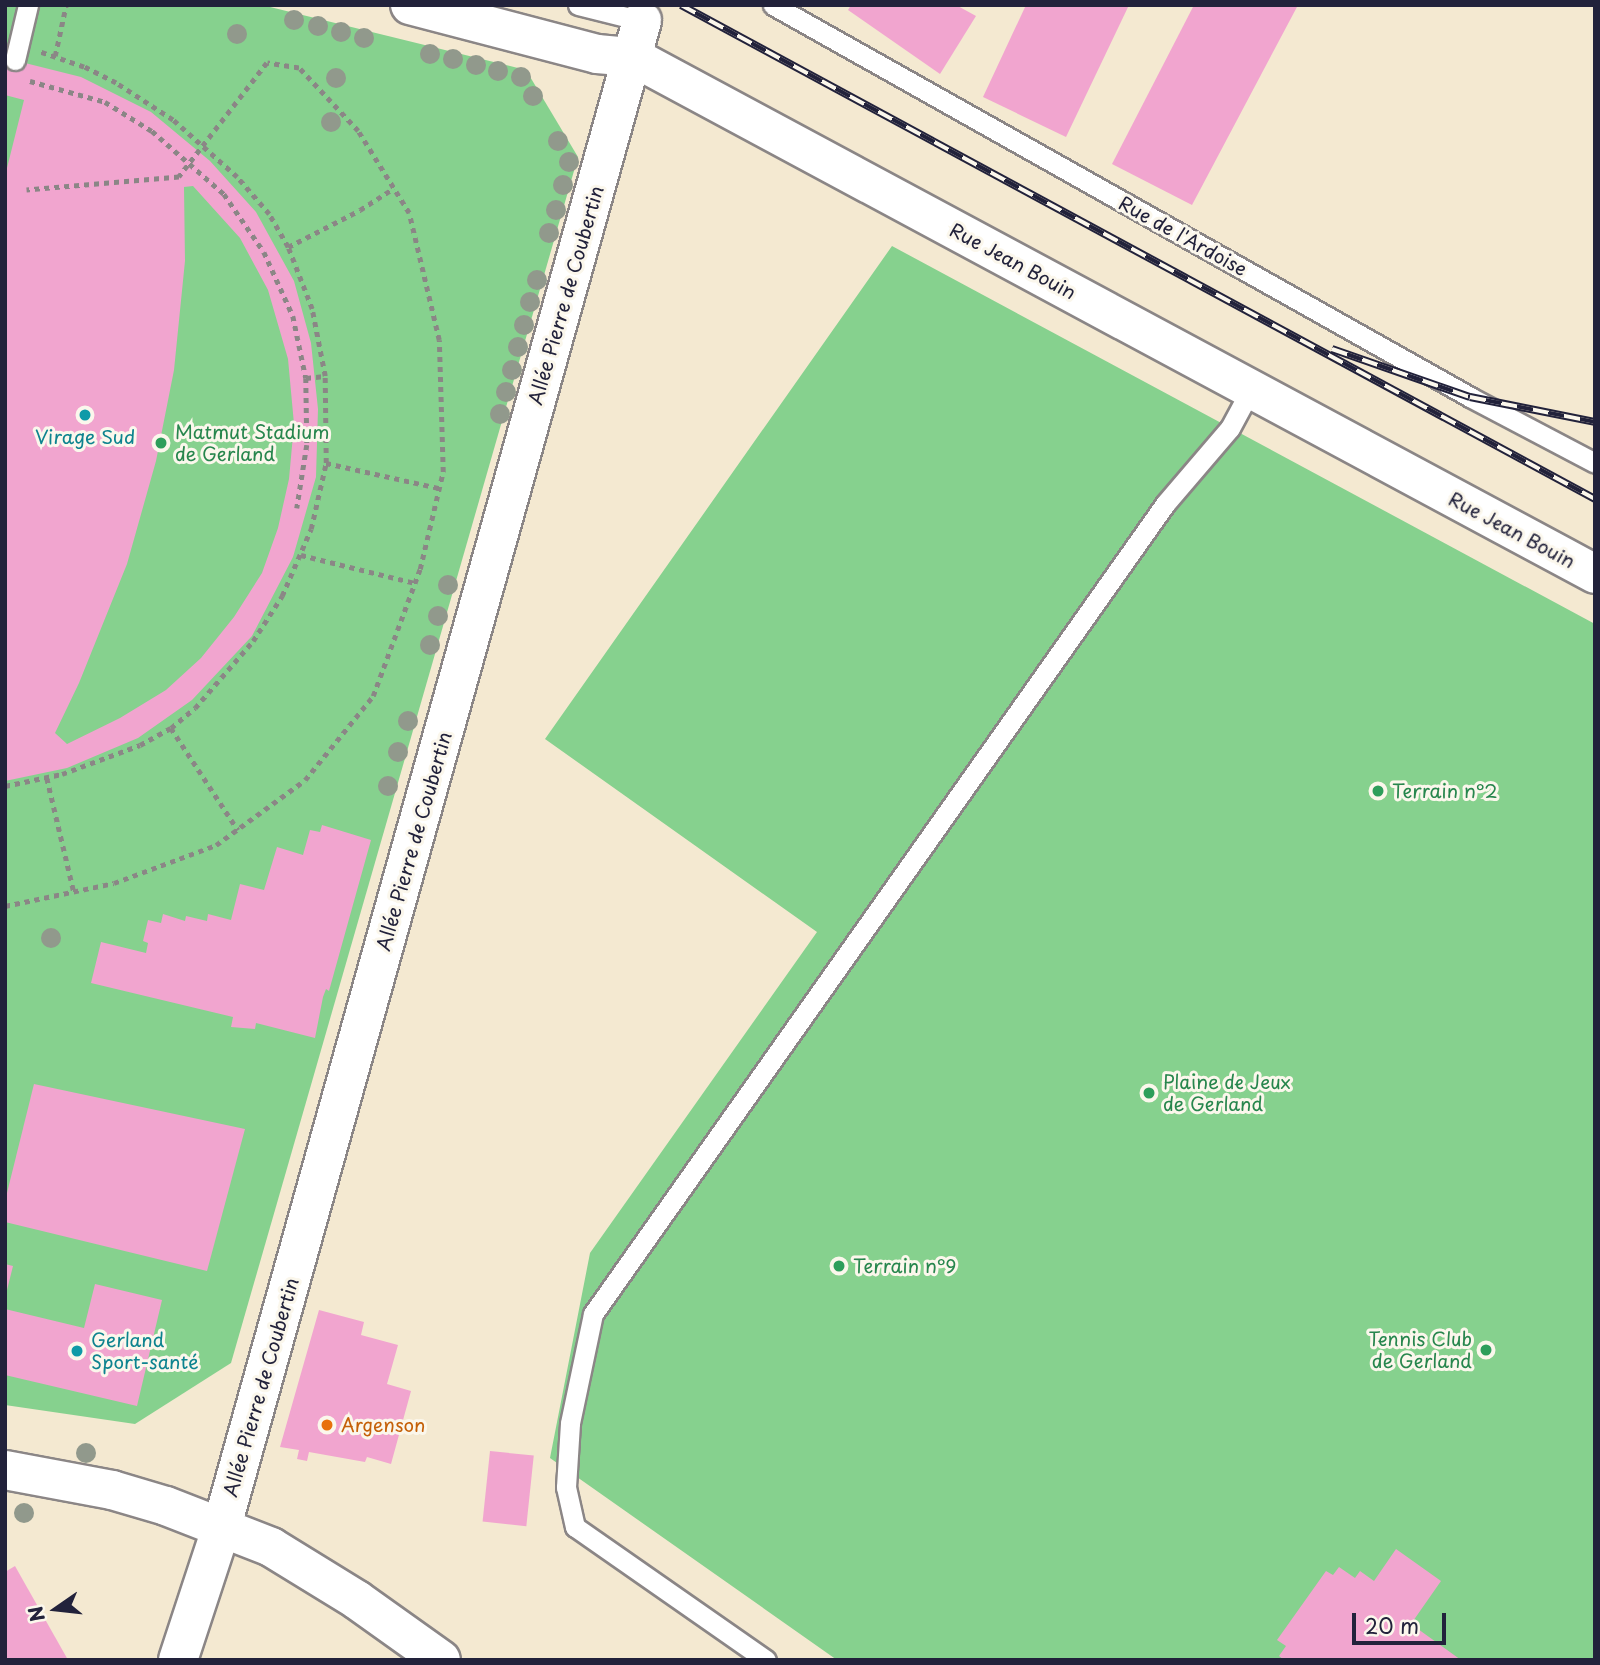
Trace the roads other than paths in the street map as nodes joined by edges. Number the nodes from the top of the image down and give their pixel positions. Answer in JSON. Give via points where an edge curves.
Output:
{"nodes":[{"id":1,"x":28,"y":5,"type":"edge"},
{"id":2,"x":410,"y":5,"type":"edge"},
{"id":3,"x":578,"y":5,"type":"edge"},
{"id":4,"x":773,"y":5,"type":"edge"},
{"id":5,"x":642,"y":20,"type":"joint"},
{"id":6,"x":633,"y":57,"type":"junction"},
{"id":7,"x":21,"y":63,"type":"road end"},
{"id":8,"x":1251,"y":389,"type":"junction"},
{"id":9,"x":1595,"y":463,"type":"edge"},
{"id":10,"x":1595,"y":574,"type":"edge"},
{"id":11,"x":5,"y":1470,"type":"edge"},
{"id":12,"x":222,"y":1526,"type":"junction"},
{"id":13,"x":178,"y":1660,"type":"edge"},
{"id":14,"x":441,"y":1660,"type":"edge"},
{"id":15,"x":766,"y":1660,"type":"edge"}],
"edges":[{"from":1,"to":7,"type":"lane"},
{"from":2,"to":6,"type":"street","name":"Rue Jean Bouin","via":[[597,54]]},
{"from":3,"to":5,"type":"lane"},
{"from":4,"to":9,"type":"lane","name":"Rue de l'Ardoise","via":[[1458,391]]},
{"from":5,"to":6,"type":"street","name":"Allée Pierre de Coubertin"},
{"from":6,"to":8,"type":"street","name":"Rue Jean Bouin"},
{"from":6,"to":12,"type":"street","name":"Allée Pierre de Coubertin"},
{"from":8,"to":10,"type":"street","name":"Rue Jean Bouin"},
{"from":8,"to":15,"type":"lane","via":[[1230,428],[1164,504],[593,1314],[570,1423],[566,1487],[575,1527]]},
{"from":11,"to":12,"type":"street","via":[[112,1490]]},
{"from":12,"to":13,"type":"street","name":"Allée Pierre de Coubertin"},
{"from":12,"to":14,"type":"street","via":[[282,1554]]}]}
